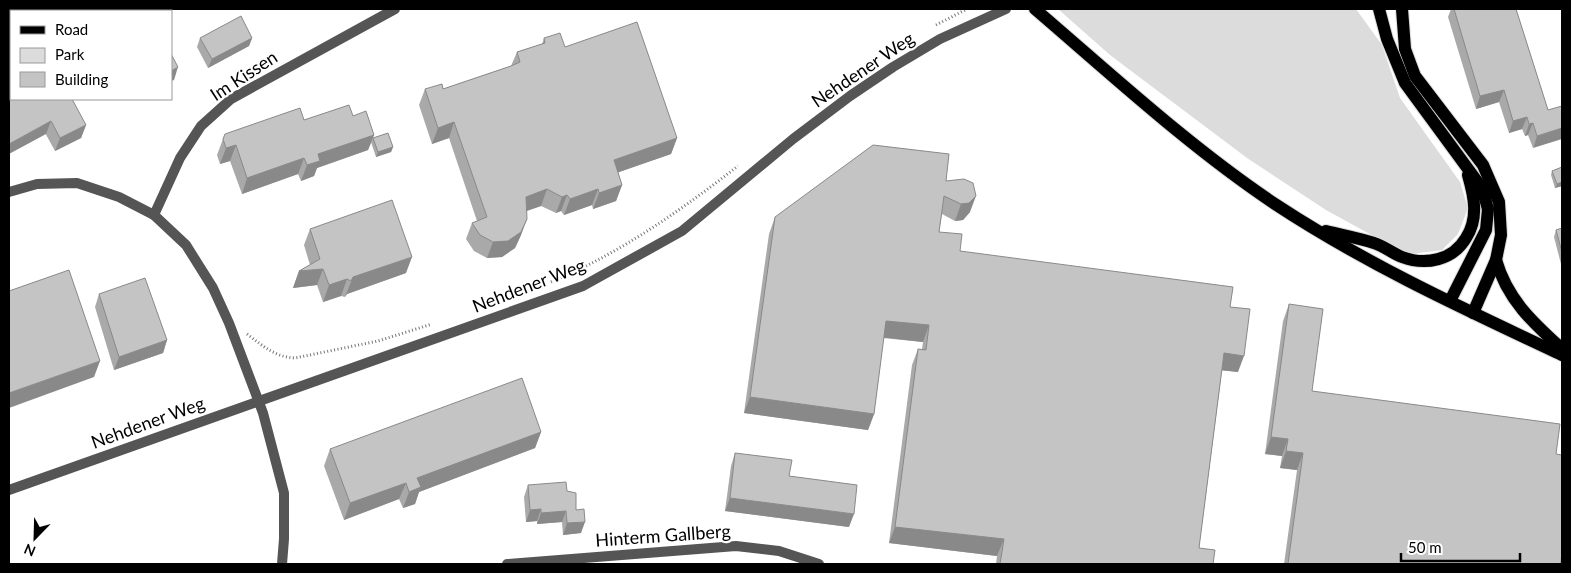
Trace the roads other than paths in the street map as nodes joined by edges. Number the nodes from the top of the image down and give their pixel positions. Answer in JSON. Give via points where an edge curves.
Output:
{"nodes":[{"id":1,"x":395,"y":9,"type":"edge"},
{"id":2,"x":1006,"y":9,"type":"edge"},
{"id":3,"x":1035,"y":9,"type":"edge"},
{"id":4,"x":1371,"y":9,"type":"edge"},
{"id":5,"x":1402,"y":9,"type":"edge"},
{"id":6,"x":1380,"y":14,"type":"edge"},
{"id":7,"x":1465,"y":166,"type":"junction"},
{"id":8,"x":9,"y":192,"type":"edge"},
{"id":9,"x":154,"y":215,"type":"junction"},
{"id":10,"x":1313,"y":228,"type":"junction"},
{"id":11,"x":1496,"y":260,"type":"junction"},
{"id":12,"x":1450,"y":301,"type":"junction"},
{"id":13,"x":1473,"y":313,"type":"junction"},
{"id":14,"x":1562,"y":349,"type":"edge"},
{"id":15,"x":1562,"y":354,"type":"edge"},
{"id":16,"x":259,"y":400,"type":"junction"},
{"id":17,"x":9,"y":490,"type":"edge"},
{"id":18,"x":282,"y":564,"type":"edge"},
{"id":19,"x":507,"y":564,"type":"edge"},
{"id":20,"x":819,"y":564,"type":"edge"}],
"edges":[{"from":1,"to":9,"type":"street","name":"Im Kissen","via":[[231,99],[201,126],[180,158]]},
{"from":2,"to":16,"type":"street","name":"Nehdener Weg","via":[[940,39],[893,67],[793,139],[682,231],[582,286]]},
{"from":3,"to":10,"type":"main road","via":[[1216,161]]},
{"from":4,"to":6,"type":"main road"},
{"from":5,"to":11,"type":"main road","via":[[1405,49],[1415,76],[1483,165],[1494,188],[1501,218]]},
{"from":6,"to":7,"type":"main road","via":[[1405,83]]},
{"from":7,"to":10,"type":"main road","via":[[1473,193],[1473,222],[1463,243],[1441,259],[1420,261],[1404,258],[1376,244]]},
{"from":7,"to":12,"type":"main road","via":[[1482,188],[1489,219],[1477,252]]},
{"from":8,"to":9,"type":"street","via":[[37,184],[77,183],[119,197]]},
{"from":9,"to":16,"type":"street","via":[[186,245],[213,288]]},
{"from":10,"to":12,"type":"main road"},
{"from":11,"to":13,"type":"main road"},
{"from":11,"to":14,"type":"main road","via":[[1516,304]]},
{"from":12,"to":13,"type":"main road"},
{"from":13,"to":15,"type":"main road"},
{"from":16,"to":17,"type":"street","name":"Nehdener Weg"},
{"from":16,"to":18,"type":"street","via":[[284,493]]},
{"from":19,"to":20,"type":"street","name":"Hinterm Gallberg","via":[[736,546],[779,551]]}]}
